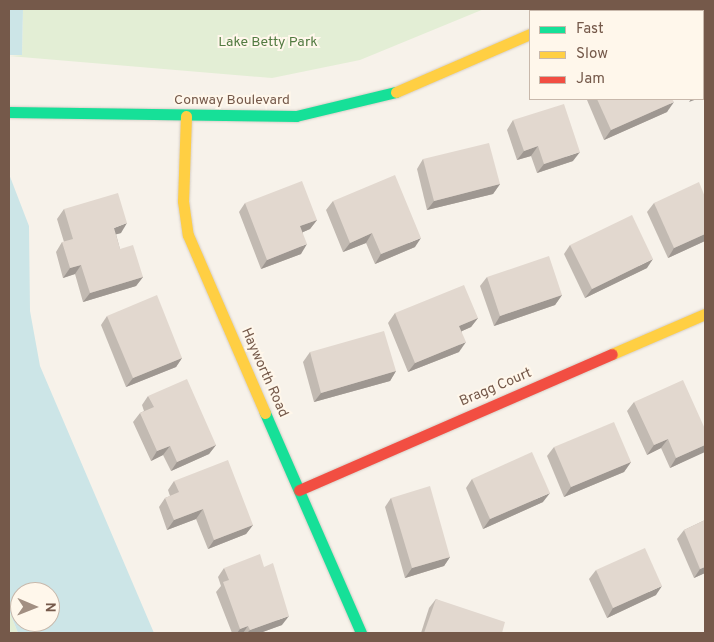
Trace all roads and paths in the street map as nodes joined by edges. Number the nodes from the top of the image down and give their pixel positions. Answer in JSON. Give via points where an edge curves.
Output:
{"nodes":[{"id":1,"x":529,"y":34,"type":"edge"},
{"id":2,"x":9,"y":112,"type":"edge"},
{"id":3,"x":186,"y":116,"type":"junction"},
{"id":4,"x":705,"y":314,"type":"edge"},
{"id":5,"x":299,"y":490,"type":"junction"},
{"id":6,"x":361,"y":633,"type":"edge"}],
"edges":[{"from":1,"to":3,"type":"street","name":"Conway Boulevard","via":[[384,97],[341,109],[258,118]]},
{"from":2,"to":3,"type":"street","name":"Conway Boulevard"},
{"from":3,"to":5,"type":"street","name":"Hayworth Road","via":[[182,201],[188,235]]},
{"from":4,"to":5,"type":"street","name":"Bragg Court"},
{"from":5,"to":6,"type":"street","name":"Hayworth Road"}]}
